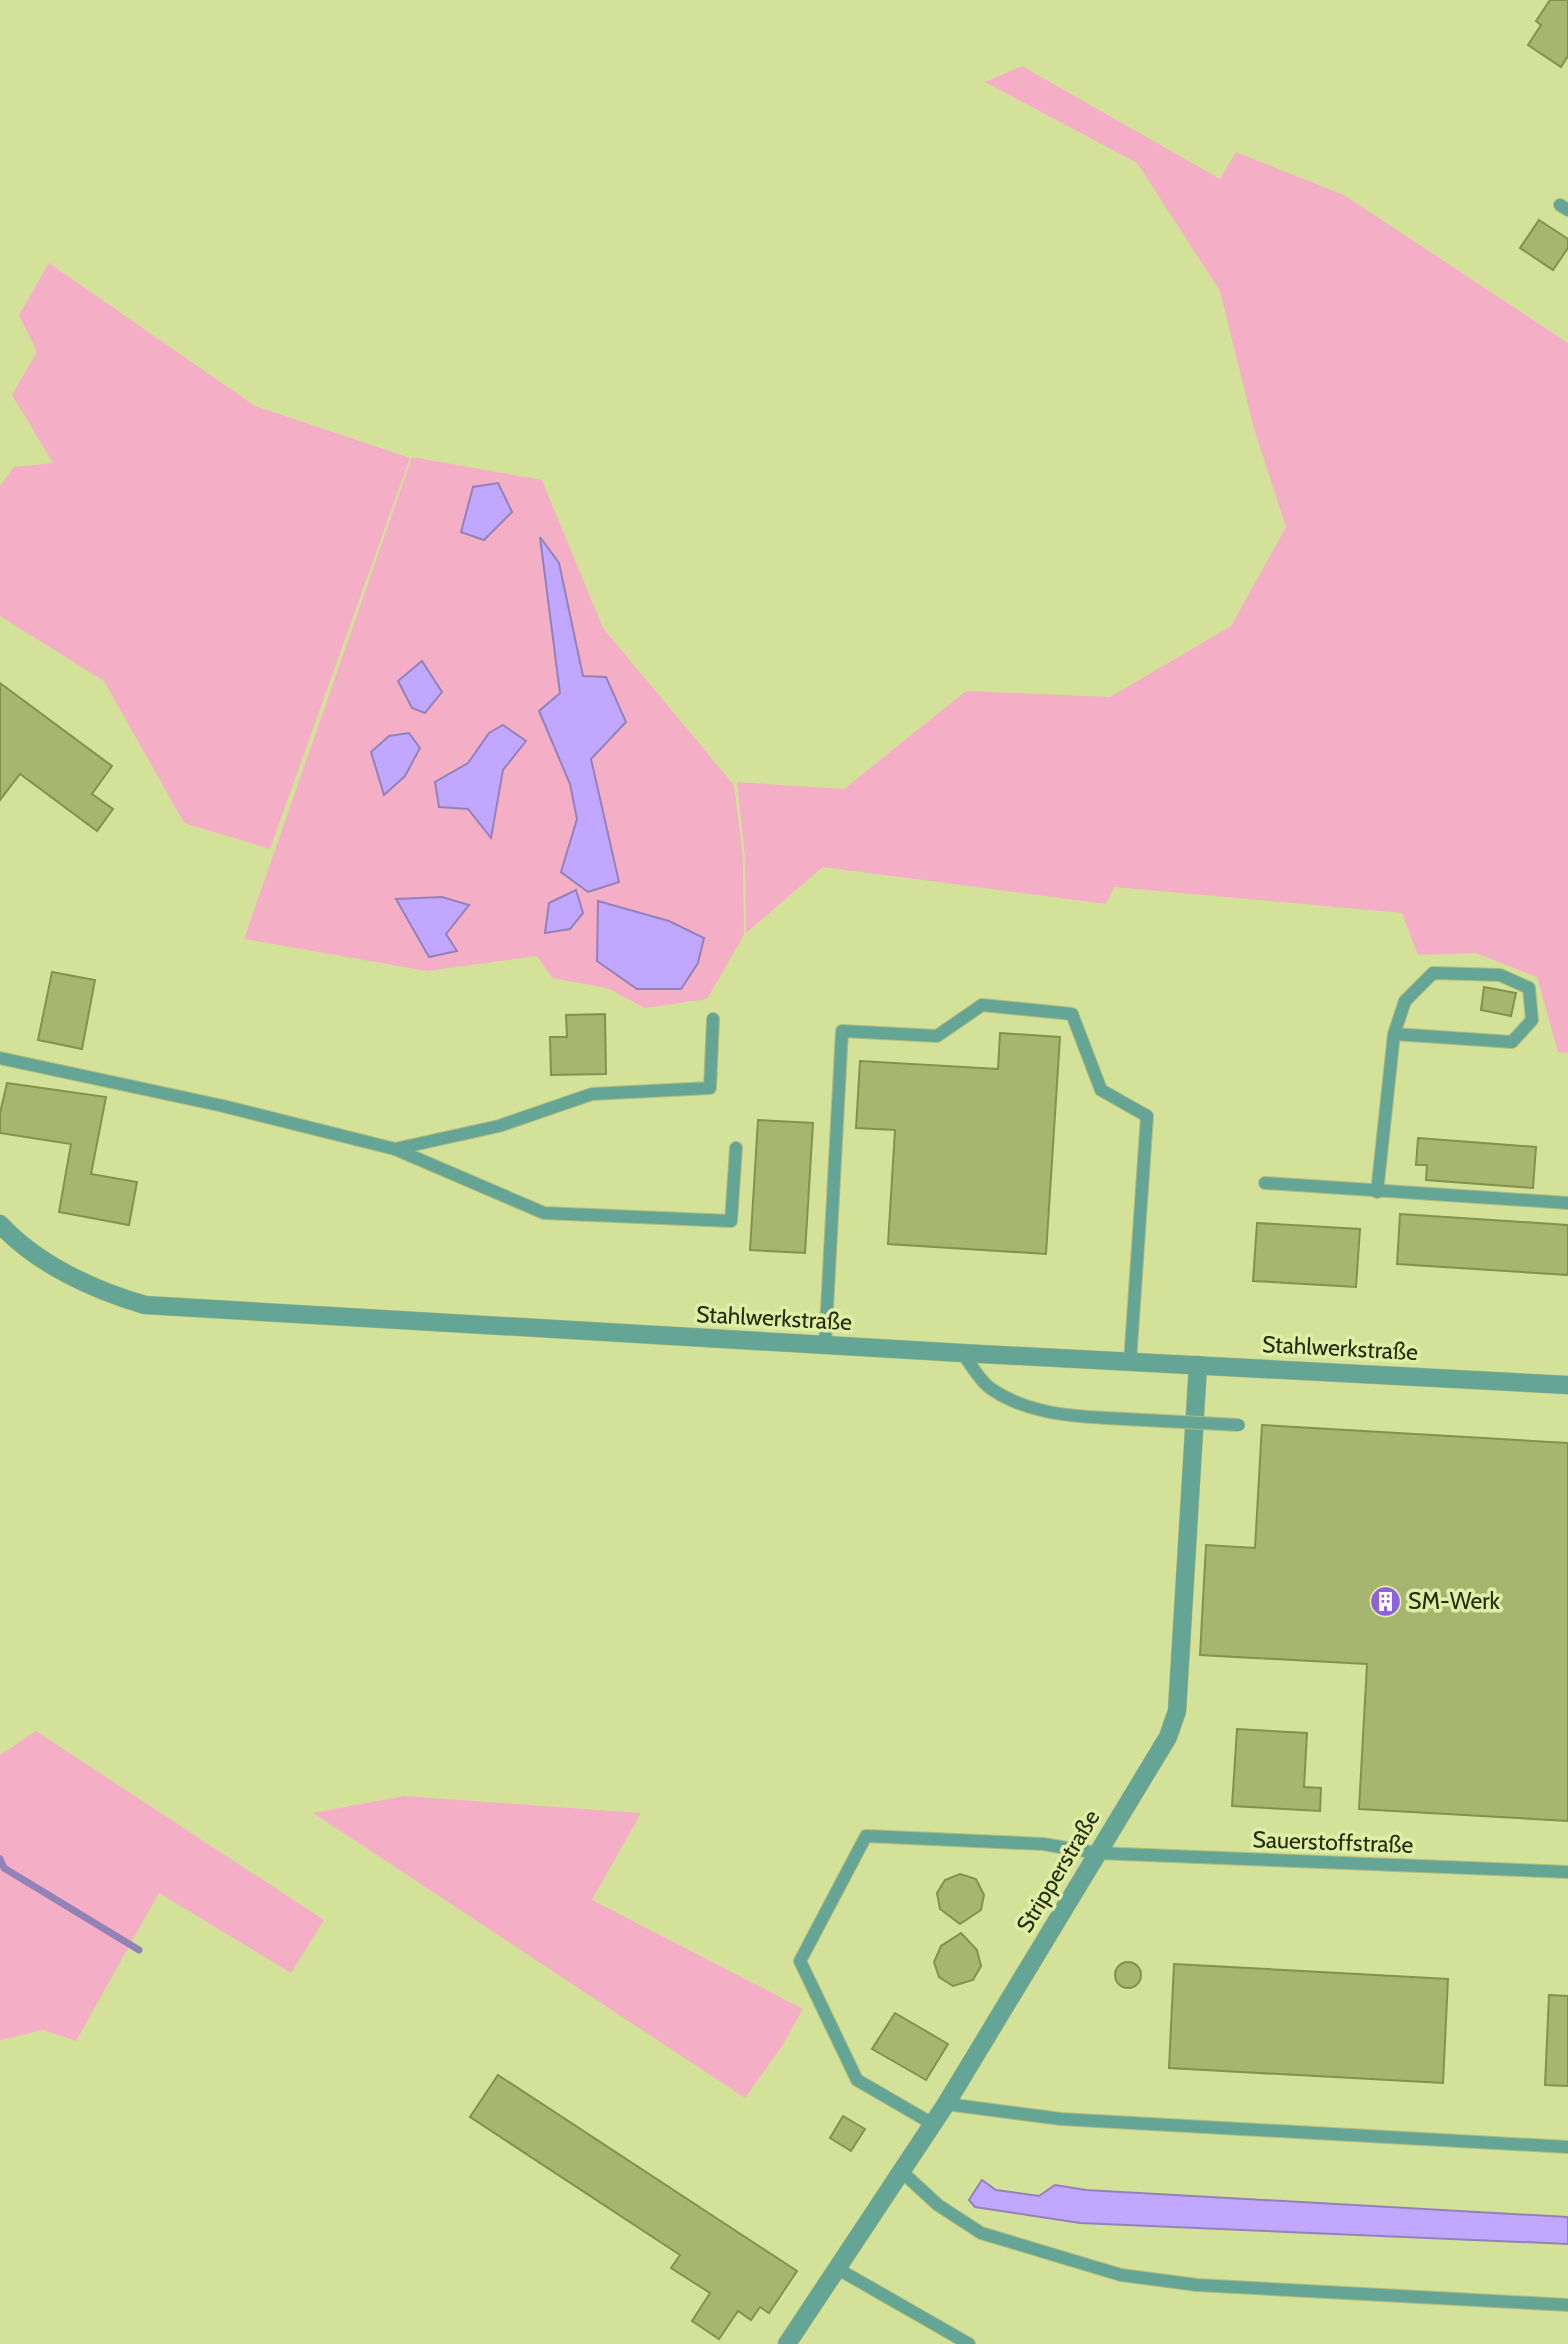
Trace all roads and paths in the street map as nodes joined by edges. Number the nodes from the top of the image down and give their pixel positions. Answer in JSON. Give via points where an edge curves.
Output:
{"nodes":[{"id":1,"x":713,"y":1019,"type":"dead end"},
{"id":2,"x":1394,"y":1034,"type":"junction"},
{"id":3,"x":0,"y":1058,"type":"edge"},
{"id":4,"x":736,"y":1148,"type":"dead end"},
{"id":5,"x":395,"y":1149,"type":"junction"},
{"id":6,"x":1265,"y":1183,"type":"dead end"},
{"id":7,"x":1377,"y":1192,"type":"junction"},
{"id":8,"x":1568,"y":1203,"type":"edge"},
{"id":9,"x":0,"y":1224,"type":"edge"},
{"id":10,"x":825,"y":1345,"type":"junction"},
{"id":11,"x":962,"y":1353,"type":"junction"},
{"id":12,"x":1130,"y":1362,"type":"junction"},
{"id":13,"x":1198,"y":1365,"type":"junction"},
{"id":14,"x":1568,"y":1385,"type":"edge"},
{"id":15,"x":1239,"y":1425,"type":"dead end"},
{"id":16,"x":1097,"y":1853,"type":"junction"},
{"id":17,"x":1568,"y":1872,"type":"edge"},
{"id":18,"x":946,"y":2104,"type":"junction"},
{"id":19,"x":933,"y":2124,"type":"junction"},
{"id":20,"x":1568,"y":2147,"type":"edge"},
{"id":21,"x":901,"y":2171,"type":"junction"},
{"id":22,"x":838,"y":2269,"type":"junction"},
{"id":23,"x":1568,"y":2305,"type":"edge"},
{"id":24,"x":787,"y":2344,"type":"edge"},
{"id":25,"x":969,"y":2344,"type":"edge"}],
"edges":[{"from":1,"to":5,"type":"lane","via":[[710,1088],[592,1094],[499,1126]]},
{"from":2,"to":2,"type":"lane","via":[[1405,1001],[1433,973],[1500,975],[1529,988],[1532,1020],[1513,1042]]},
{"from":2,"to":7,"type":"lane"},
{"from":3,"to":5,"type":"lane"},
{"from":4,"to":5,"type":"lane","via":[[731,1221],[544,1213]]},
{"from":6,"to":7,"type":"lane"},
{"from":7,"to":8,"type":"lane"},
{"from":9,"to":10,"type":"street","name":"Stahlwerkstraße","via":[[43,1258],[101,1292],[145,1305]]},
{"from":10,"to":11,"type":"street","name":"Stahlwerkstraße"},
{"from":10,"to":12,"type":"lane","via":[[842,1031],[937,1036],[982,1004],[1072,1014],[1101,1090],[1147,1116]]},
{"from":11,"to":12,"type":"street","name":"Stahlwerkstraße"},
{"from":11,"to":15,"type":"lane","bridge":true,"via":[[988,1387],[1024,1406],[1070,1416]]},
{"from":12,"to":13,"type":"street","name":"Stahlwerkstraße"},
{"from":13,"to":14,"type":"street","name":"Stahlwerkstraße"},
{"from":13,"to":16,"type":"street","name":"Stripperstraße","via":[[1177,1711],[1168,1737]]},
{"from":16,"to":17,"type":"lane","name":"Sauerstoffstraße"},
{"from":16,"to":18,"type":"street","name":"Stripperstraße"},
{"from":16,"to":19,"type":"lane","name":"Sauerstoffstraße","via":[[1043,1844],[866,1836],[800,1961],[858,2080]]},
{"from":18,"to":19,"type":"street","name":"Stripperstraße"},
{"from":18,"to":20,"type":"lane","via":[[1061,2119]]},
{"from":19,"to":21,"type":"street","name":"Stripperstraße"},
{"from":21,"to":22,"type":"street","name":"Stripperstraße"},
{"from":21,"to":23,"type":"lane","via":[[938,2205],[981,2234],[1121,2275],[1197,2285]]},
{"from":22,"to":24,"type":"street","name":"Stripperstraße"},
{"from":22,"to":25,"type":"lane"}]}
